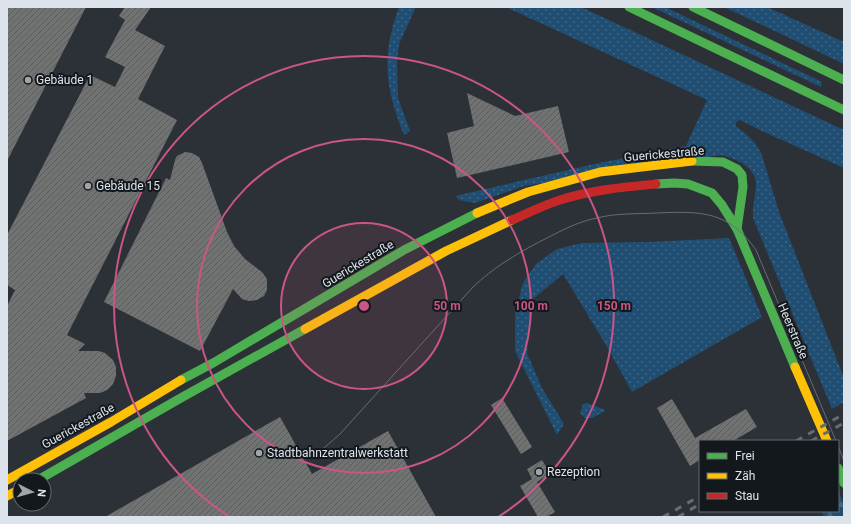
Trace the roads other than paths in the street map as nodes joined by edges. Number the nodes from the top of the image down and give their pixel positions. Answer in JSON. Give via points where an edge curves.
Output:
{"nodes":[{"id":1,"x":629,"y":7,"type":"edge"},
{"id":2,"x":693,"y":7,"type":"edge"},
{"id":3,"x":844,"y":80,"type":"edge"},
{"id":4,"x":844,"y":110,"type":"edge"},
{"id":5,"x":737,"y":229,"type":"junction"},
{"id":6,"x":828,"y":440,"type":"edge"},
{"id":7,"x":839,"y":470,"type":"edge"},
{"id":8,"x":52,"y":473,"type":"edge"},
{"id":9,"x":7,"y":480,"type":"edge"},
{"id":10,"x":844,"y":483,"type":"edge"}],
"edges":[{"from":1,"to":4,"type":"main road"},
{"from":2,"to":3,"type":"main road"},
{"from":5,"to":6,"type":"main road","name":"Heerstraße"},
{"from":5,"to":8,"type":"main road","via":[[712,193],[688,184],[625,187],[560,200],[446,251]]},
{"from":5,"to":9,"type":"main road","name":"Guerickestraße","via":[[743,187],[742,175],[737,169],[723,162],[693,161],[600,172],[528,192],[474,214],[404,250],[213,363]]},
{"from":7,"to":10,"type":"main road"}]}
